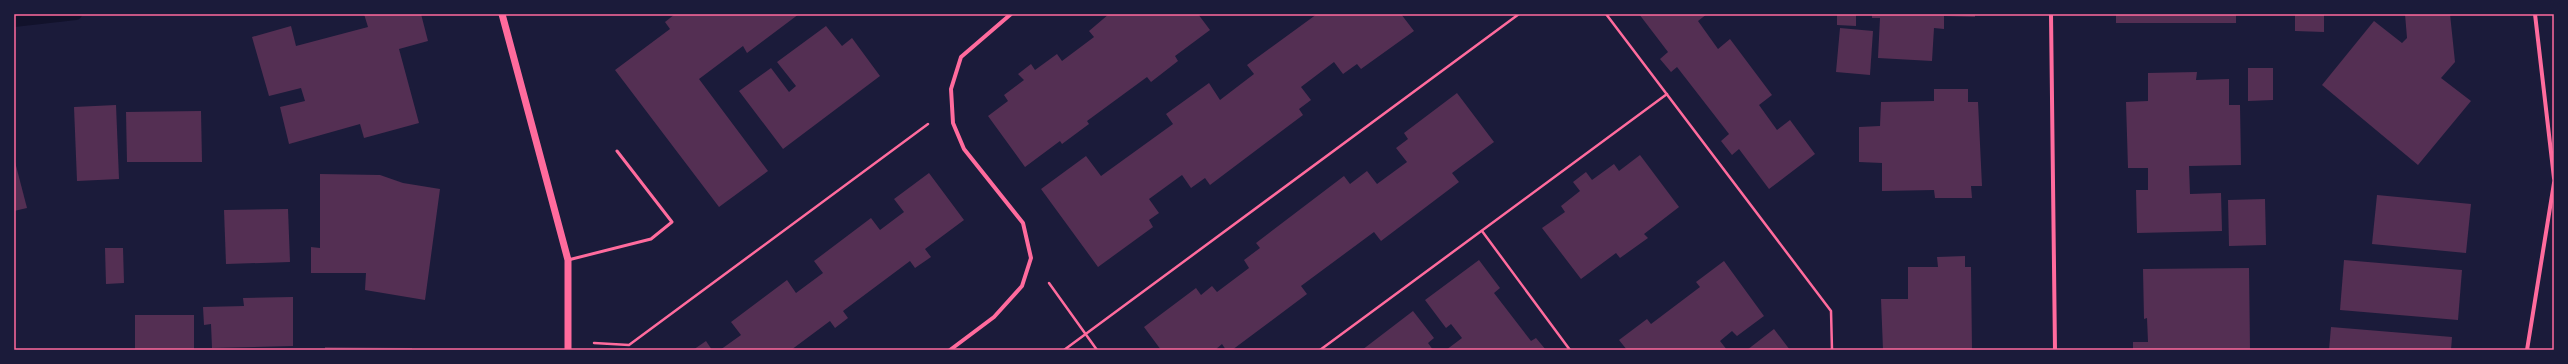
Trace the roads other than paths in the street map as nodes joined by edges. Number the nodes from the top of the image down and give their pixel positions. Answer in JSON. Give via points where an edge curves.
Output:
{"nodes":[{"id":1,"x":502,"y":14,"type":"edge"},
{"id":2,"x":1011,"y":14,"type":"edge"},
{"id":3,"x":2051,"y":14,"type":"edge"},
{"id":4,"x":2535,"y":14,"type":"edge"},
{"id":5,"x":617,"y":151,"type":"dead end"},
{"id":6,"x":2554,"y":178,"type":"edge"},
{"id":7,"x":2554,"y":183,"type":"edge"},
{"id":8,"x":568,"y":260,"type":"junction"},
{"id":9,"x":568,"y":350,"type":"edge"},
{"id":10,"x":950,"y":350,"type":"edge"},
{"id":11,"x":2055,"y":350,"type":"edge"},
{"id":12,"x":2527,"y":350,"type":"edge"}],
"edges":[{"from":1,"to":8,"type":"street"},
{"from":2,"to":10,"type":"street","via":[[960,57],[951,90],[953,123],[964,149],[1023,223],[1031,258],[1018,291],[994,317]]},
{"from":3,"to":11,"type":"street"},
{"from":4,"to":6,"type":"street"},
{"from":5,"to":8,"type":"lane","via":[[672,222],[651,239]]},
{"from":7,"to":12,"type":"street"},
{"from":8,"to":9,"type":"street"}]}
